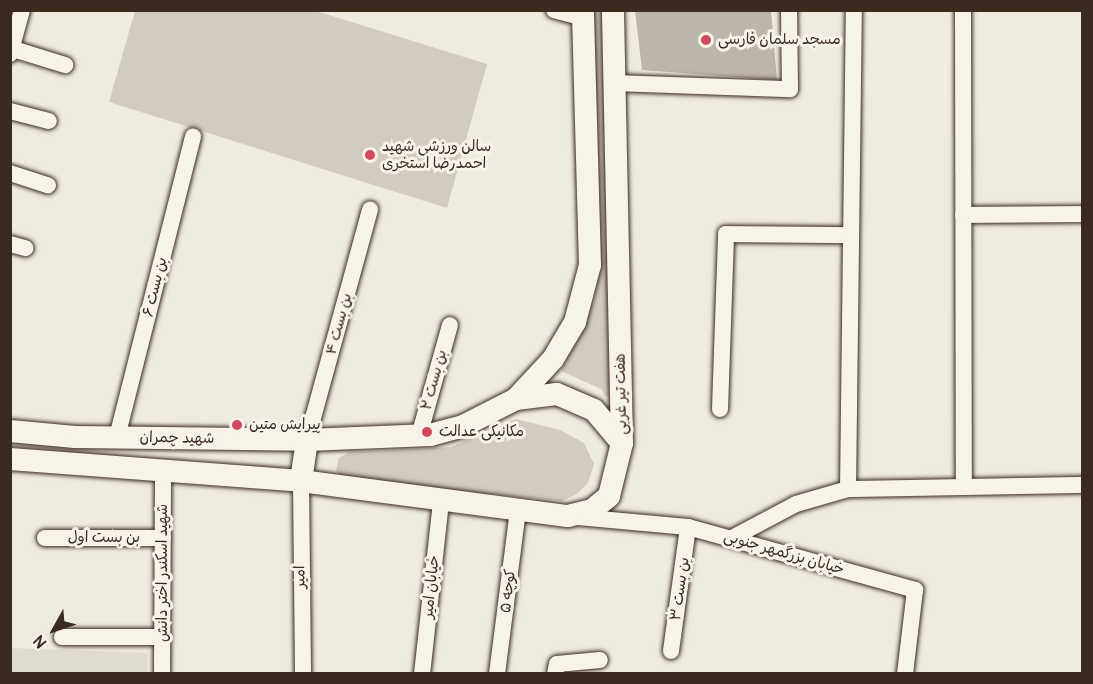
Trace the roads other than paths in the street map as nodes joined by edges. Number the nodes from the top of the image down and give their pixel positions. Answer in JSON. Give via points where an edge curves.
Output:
{"nodes":[{"id":1,"x":22,"y":10,"type":"edge"},
{"id":2,"x":554,"y":10,"type":"edge"},
{"id":3,"x":613,"y":10,"type":"edge"},
{"id":4,"x":789,"y":10,"type":"edge"},
{"id":5,"x":854,"y":10,"type":"edge"},
{"id":6,"x":963,"y":10,"type":"edge"},
{"id":7,"x":583,"y":14,"type":"edge"},
{"id":8,"x":11,"y":50,"type":"edge"},
{"id":9,"x":65,"y":64,"type":"dead end"},
{"id":10,"x":615,"y":83,"type":"junction"},
{"id":11,"x":10,"y":111,"type":"edge"},
{"id":12,"x":49,"y":122,"type":"dead end"},
{"id":13,"x":193,"y":136,"type":"dead end"},
{"id":14,"x":10,"y":173,"type":"edge"},
{"id":15,"x":48,"y":184,"type":"dead end"},
{"id":16,"x":370,"y":209,"type":"dead end"},
{"id":17,"x":1083,"y":214,"type":"edge"},
{"id":18,"x":963,"y":215,"type":"junction"},
{"id":19,"x":851,"y":235,"type":"junction"},
{"id":20,"x":450,"y":325,"type":"dead end"},
{"id":21,"x":516,"y":399,"type":"junction"},
{"id":22,"x":720,"y":409,"type":"dead end"},
{"id":23,"x":10,"y":431,"type":"edge"},
{"id":24,"x":419,"y":436,"type":"junction"},
{"id":25,"x":117,"y":437,"type":"junction"},
{"id":26,"x":307,"y":440,"type":"junction"},
{"id":27,"x":622,"y":443,"type":"junction"},
{"id":28,"x":10,"y":459,"type":"edge"},
{"id":29,"x":163,"y":472,"type":"junction"},
{"id":30,"x":301,"y":481,"type":"junction"},
{"id":31,"x":1083,"y":485,"type":"edge"},
{"id":32,"x":964,"y":487,"type":"junction"},
{"id":33,"x":848,"y":489,"type":"junction"},
{"id":34,"x":441,"y":501,"type":"junction"},
{"id":35,"x":518,"y":509,"type":"junction"},
{"id":36,"x":568,"y":516,"type":"junction"},
{"id":37,"x":688,"y":527,"type":"junction"},
{"id":38,"x":45,"y":538,"type":"dead end"},
{"id":39,"x":163,"y":538,"type":"junction"},
{"id":40,"x":732,"y":538,"type":"junction"},
{"id":41,"x":62,"y":637,"type":"dead end"},
{"id":42,"x":163,"y":637,"type":"junction"},
{"id":43,"x":671,"y":651,"type":"dead end"},
{"id":44,"x":600,"y":660,"type":"dead end"},
{"id":45,"x":162,"y":674,"type":"edge"},
{"id":46,"x":303,"y":674,"type":"edge"},
{"id":47,"x":422,"y":674,"type":"edge"},
{"id":48,"x":497,"y":674,"type":"edge"},
{"id":49,"x":555,"y":674,"type":"edge"},
{"id":50,"x":905,"y":674,"type":"edge"}],
"edges":[{"from":1,"to":8,"type":"street"},
{"from":2,"to":7,"type":"street"},
{"from":3,"to":10,"type":"main road","name":"هفت تیر غربی"},
{"from":4,"to":10,"type":"street","via":[[790,90]]},
{"from":5,"to":19,"type":"street"},
{"from":6,"to":18,"type":"street"},
{"from":7,"to":21,"type":"main road","via":[[590,265],[575,322],[553,359]]},
{"from":8,"to":9,"type":"street"},
{"from":10,"to":27,"type":"main road","name":"هفت تیر غربی"},
{"from":11,"to":12,"type":"street"},
{"from":13,"to":25,"type":"street","name":"بن بست ۶"},
{"from":14,"to":15,"type":"street"},
{"from":16,"to":26,"type":"street","name":"بن بست ۴"},
{"from":17,"to":18,"type":"street"},
{"from":18,"to":32,"type":"street"},
{"from":19,"to":22,"type":"street","via":[[726,234]]},
{"from":19,"to":33,"type":"street"},
{"from":20,"to":24,"type":"street","name":"بن بست ۲"},
{"from":21,"to":24,"type":"main road","name":"شهید چمران","via":[[463,426]]},
{"from":21,"to":27,"type":"main road","via":[[558,394],[594,410]]},
{"from":23,"to":25,"type":"main road","name":"شهید چمران"},
{"from":24,"to":26,"type":"main road","name":"شهید چمران"},
{"from":25,"to":26,"type":"main road","name":"شهید چمران"},
{"from":26,"to":30,"type":"main road"},
{"from":27,"to":36,"type":"main road","name":"هفت تیر غربی","via":[[609,496],[592,510]]},
{"from":28,"to":29,"type":"main road"},
{"from":29,"to":30,"type":"main road"},
{"from":29,"to":39,"type":"street","name":"شهید اسکندر اختر دانش"},
{"from":30,"to":34,"type":"main road","name":"هفت تیر غربی"},
{"from":30,"to":46,"type":"street","name":"امیر"},
{"from":31,"to":32,"type":"street"},
{"from":32,"to":33,"type":"street"},
{"from":33,"to":40,"type":"street","via":[[796,504]]},
{"from":34,"to":35,"type":"main road","name":"هفت تیر غربی"},
{"from":34,"to":47,"type":"street","name":"خیابان امیر"},
{"from":35,"to":36,"type":"main road","name":"هفت تیر غربی"},
{"from":35,"to":48,"type":"street","name":"کوچه ۵"},
{"from":36,"to":37,"type":"street","name":"خیابان بزرگمهر جنوبی"},
{"from":37,"to":40,"type":"street","name":"خیابان بزرگمهر جنوبی"},
{"from":37,"to":43,"type":"street","name":"بن بست ۳"},
{"from":38,"to":39,"type":"street","name":"بن بست اول"},
{"from":39,"to":42,"type":"street","name":"شهید اسکندر اختر دانش"},
{"from":40,"to":50,"type":"street","name":"خیابان بزرگمهر جنوبی","via":[[915,590]]},
{"from":41,"to":42,"type":"street"},
{"from":42,"to":45,"type":"street","name":"شهید اسکندر اختر دانش"},
{"from":44,"to":49,"type":"street","via":[[556,664]]}]}
